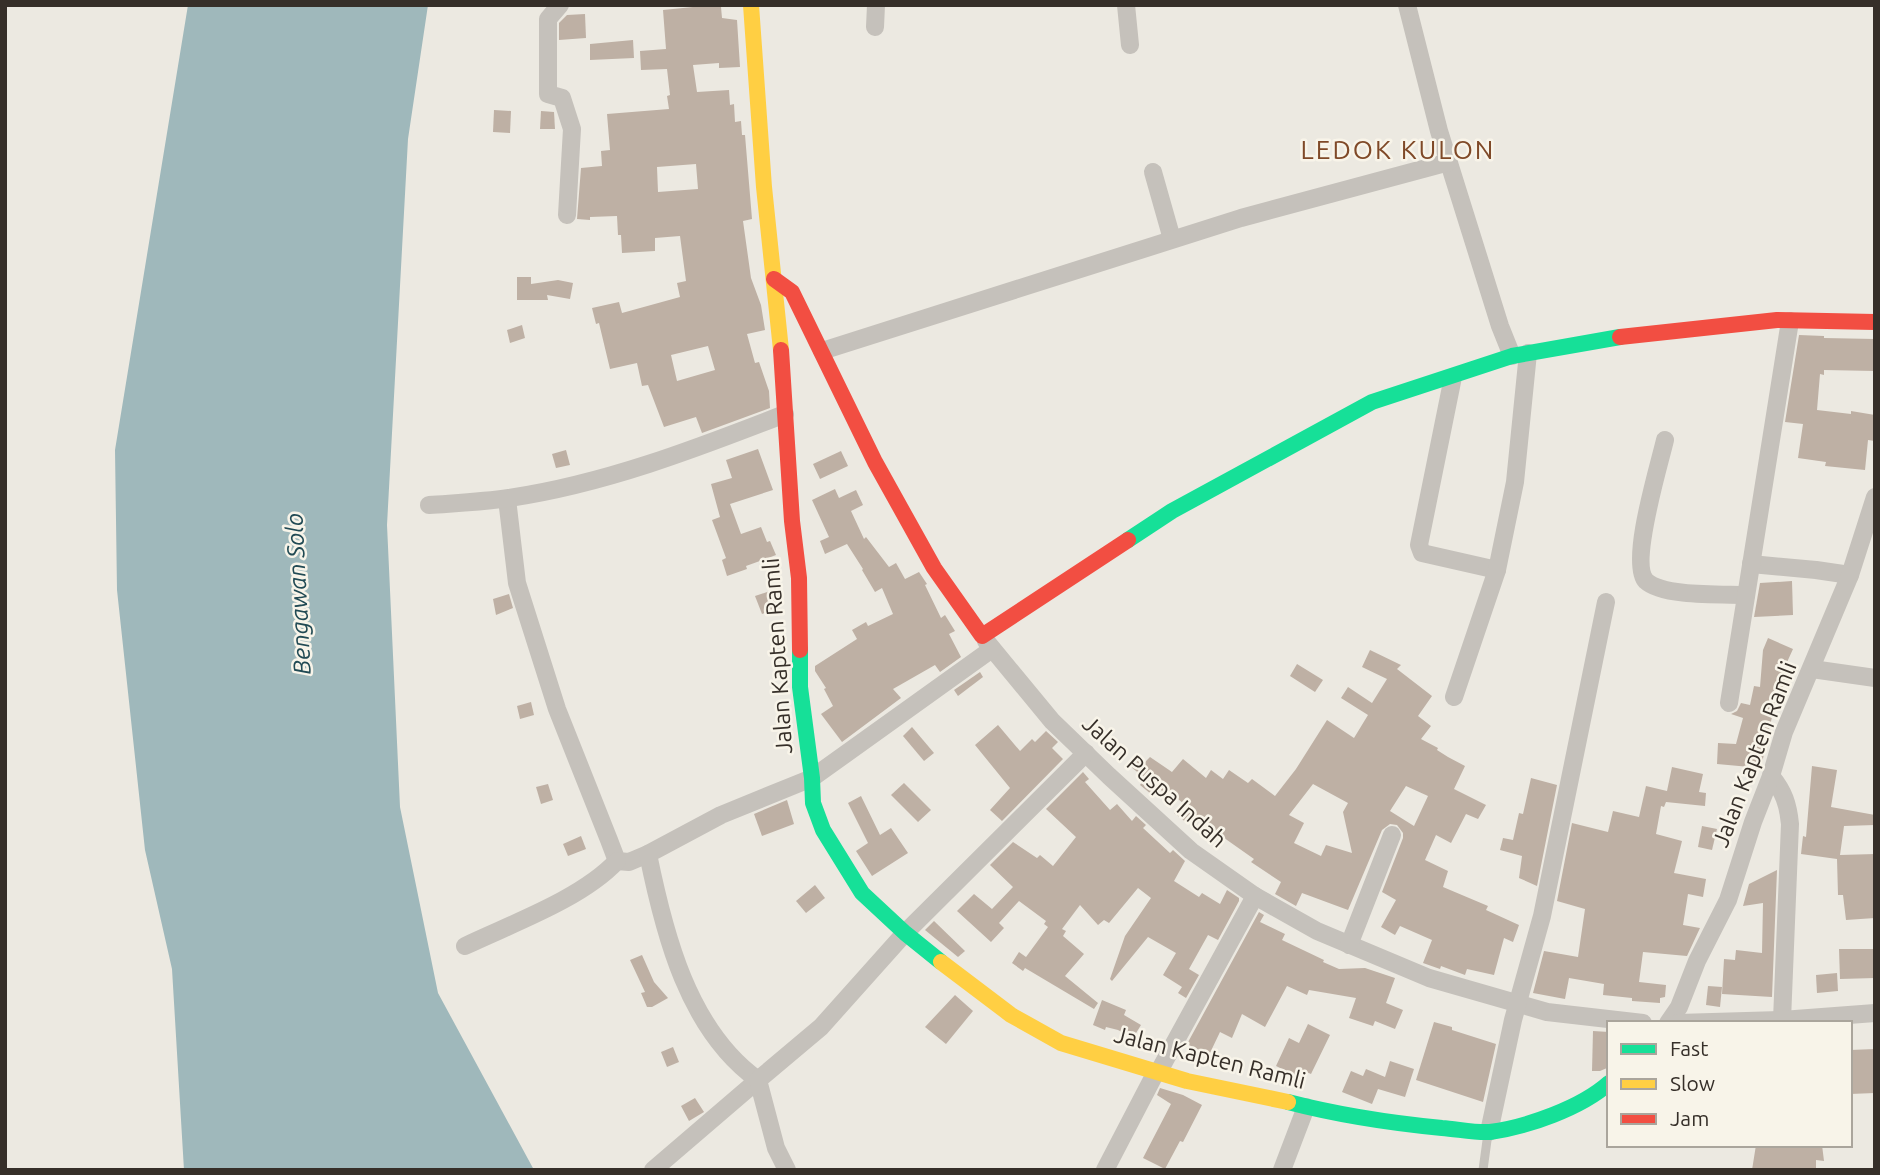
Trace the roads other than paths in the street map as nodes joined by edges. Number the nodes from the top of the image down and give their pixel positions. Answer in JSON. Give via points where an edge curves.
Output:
{"nodes":[{"id":1,"x":560,"y":5,"type":"edge"},
{"id":2,"x":751,"y":5,"type":"edge"},
{"id":3,"x":876,"y":5,"type":"edge"},
{"id":4,"x":1126,"y":5,"type":"edge"},
{"id":5,"x":1407,"y":5,"type":"edge"},
{"id":6,"x":875,"y":27,"type":"dead end"},
{"id":7,"x":1130,"y":45,"type":"dead end"},
{"id":8,"x":1449,"y":162,"type":"junction"},
{"id":9,"x":1153,"y":172,"type":"dead end"},
{"id":10,"x":567,"y":215,"type":"dead end"},
{"id":11,"x":1172,"y":239,"type":"junction"},
{"id":12,"x":774,"y":279,"type":"junction"},
{"id":13,"x":1790,"y":321,"type":"junction"},
{"id":14,"x":1875,"y":322,"type":"edge"},
{"id":15,"x":822,"y":351,"type":"junction"},
{"id":16,"x":1520,"y":355,"type":"junction"},
{"id":17,"x":1453,"y":377,"type":"junction"},
{"id":18,"x":785,"y":414,"type":"junction"},
{"id":19,"x":1665,"y":440,"type":"dead end"},
{"id":20,"x":1875,"y":497,"type":"edge"},
{"id":21,"x":508,"y":499,"type":"junction"},
{"id":22,"x":429,"y":505,"type":"dead end"},
{"id":23,"x":1751,"y":564,"type":"junction"},
{"id":24,"x":1497,"y":570,"type":"junction"},
{"id":25,"x":1850,"y":575,"type":"junction"},
{"id":26,"x":1746,"y":594,"type":"junction"},
{"id":27,"x":1606,"y":602,"type":"dead end"},
{"id":28,"x":987,"y":643,"type":"junction"},
{"id":29,"x":1812,"y":669,"type":"junction"},
{"id":30,"x":1875,"y":678,"type":"edge"},
{"id":31,"x":1454,"y":697,"type":"dead end"},
{"id":32,"x":1728,"y":703,"type":"dead end"},
{"id":33,"x":1086,"y":753,"type":"junction"},
{"id":34,"x":1772,"y":776,"type":"junction"},
{"id":35,"x":812,"y":778,"type":"junction"},
{"id":36,"x":1392,"y":835,"type":"dead end"},
{"id":37,"x":648,"y":854,"type":"junction"},
{"id":38,"x":617,"y":861,"type":"junction"},
{"id":39,"x":1255,"y":896,"type":"junction"},
{"id":40,"x":905,"y":933,"type":"junction"},
{"id":41,"x":1349,"y":944,"type":"junction"},
{"id":42,"x":465,"y":946,"type":"dead end"},
{"id":43,"x":1519,"y":1005,"type":"junction"},
{"id":44,"x":1875,"y":1013,"type":"edge"},
{"id":45,"x":1782,"y":1020,"type":"junction"},
{"id":46,"x":1626,"y":1021,"type":"edge"},
{"id":47,"x":1669,"y":1021,"type":"edge"},
{"id":48,"x":1747,"y":1021,"type":"edge"},
{"id":49,"x":1157,"y":1073,"type":"junction"},
{"id":50,"x":758,"y":1080,"type":"junction"},
{"id":51,"x":1607,"y":1085,"type":"edge"},
{"id":52,"x":1306,"y":1107,"type":"junction"},
{"id":53,"x":1489,"y":1132,"type":"junction"},
{"id":54,"x":653,"y":1170,"type":"edge"},
{"id":55,"x":787,"y":1170,"type":"edge"},
{"id":56,"x":1105,"y":1170,"type":"edge"},
{"id":57,"x":1282,"y":1170,"type":"edge"},
{"id":58,"x":1483,"y":1170,"type":"edge"}],
"edges":[{"from":1,"to":10,"type":"street","via":[[548,19],[548,94],[562,98],[572,129]]},
{"from":2,"to":12,"type":"street","name":"Jalan Kapten Ramli"},
{"from":3,"to":6,"type":"street"},
{"from":4,"to":7,"type":"street"},
{"from":5,"to":8,"type":"street"},
{"from":8,"to":11,"type":"street"},
{"from":8,"to":16,"type":"street","via":[[1500,326]]},
{"from":9,"to":11,"type":"street"},
{"from":11,"to":15,"type":"street"},
{"from":12,"to":15,"type":"street","via":[[792,292]]},
{"from":12,"to":18,"type":"street","name":"Jalan Kapten Ramli"},
{"from":13,"to":14,"type":"street"},
{"from":13,"to":16,"type":"street","via":[[1627,336]]},
{"from":13,"to":23,"type":"street"},
{"from":15,"to":28,"type":"street","via":[[875,462],[928,557]]},
{"from":16,"to":17,"type":"street"},
{"from":16,"to":24,"type":"street","via":[[1515,482]]},
{"from":17,"to":24,"type":"street","via":[[1420,550]]},
{"from":17,"to":28,"type":"street","via":[[1372,402],[1221,483],[1131,537]]},
{"from":18,"to":21,"type":"street","via":[[624,471]]},
{"from":18,"to":35,"type":"street","name":"Jalan Kapten Ramli","via":[[799,578],[800,687]]},
{"from":19,"to":26,"type":"street","via":[[1640,548],[1642,574],[1648,583],[1691,594]]},
{"from":20,"to":25,"type":"street","name":"Jalan Kapten Ramli"},
{"from":21,"to":22,"type":"street"},
{"from":21,"to":38,"type":"street","via":[[517,583],[557,709]]},
{"from":23,"to":25,"type":"street"},
{"from":23,"to":26,"type":"street"},
{"from":24,"to":31,"type":"street"},
{"from":25,"to":29,"type":"street","name":"Jalan Kapten Ramli"},
{"from":26,"to":32,"type":"street"},
{"from":27,"to":43,"type":"street","via":[[1542,916]]},
{"from":28,"to":33,"type":"street","name":"Jalan Puspa Indah","via":[[1052,722]]},
{"from":28,"to":35,"type":"street"},
{"from":29,"to":30,"type":"street"},
{"from":29,"to":34,"type":"street","name":"Jalan Kapten Ramli","via":[[1784,732]]},
{"from":33,"to":39,"type":"street","name":"Jalan Puspa Indah","via":[[1191,851]]},
{"from":33,"to":40,"type":"street"},
{"from":34,"to":45,"type":"street","via":[[1784,792],[1790,824]]},
{"from":34,"to":47,"type":"street","name":"Jalan Kapten Ramli","via":[[1728,900]]},
{"from":35,"to":37,"type":"street","via":[[721,816]]},
{"from":35,"to":40,"type":"street","name":"Jalan Kapten Ramli","via":[[813,803],[844,866],[862,892]]},
{"from":36,"to":41,"type":"street"},
{"from":37,"to":38,"type":"street","via":[[629,862]]},
{"from":37,"to":50,"type":"street","via":[[657,901],[689,991],[720,1042]]},
{"from":38,"to":42,"type":"street","via":[[577,892]]},
{"from":39,"to":41,"type":"street","name":"Jalan Puspa Indah"},
{"from":39,"to":49,"type":"street"},
{"from":40,"to":49,"type":"street","name":"Jalan Kapten Ramli","via":[[1011,1015],[1062,1043]]},
{"from":40,"to":50,"type":"street","via":[[821,1027]]},
{"from":41,"to":43,"type":"street","name":"Jalan Puspa Indah","via":[[1429,978]]},
{"from":43,"to":46,"type":"street","name":"Jalan Puspa Indah"},
{"from":43,"to":53,"type":"street"},
{"from":44,"to":45,"type":"street"},
{"from":45,"to":48,"type":"street"},
{"from":49,"to":52,"type":"street","name":"Jalan Kapten Ramli"},
{"from":49,"to":56,"type":"street"},
{"from":50,"to":54,"type":"street"},
{"from":50,"to":55,"type":"street","via":[[776,1148]]},
{"from":51,"to":53,"type":"street","name":"Jalan Kapten Ramli","via":[[1562,1110]]},
{"from":52,"to":53,"type":"street","name":"Jalan Kapten Ramli","via":[[1391,1123]]},
{"from":52,"to":57,"type":"street"},
{"from":53,"to":58,"type":"lane"}]}
